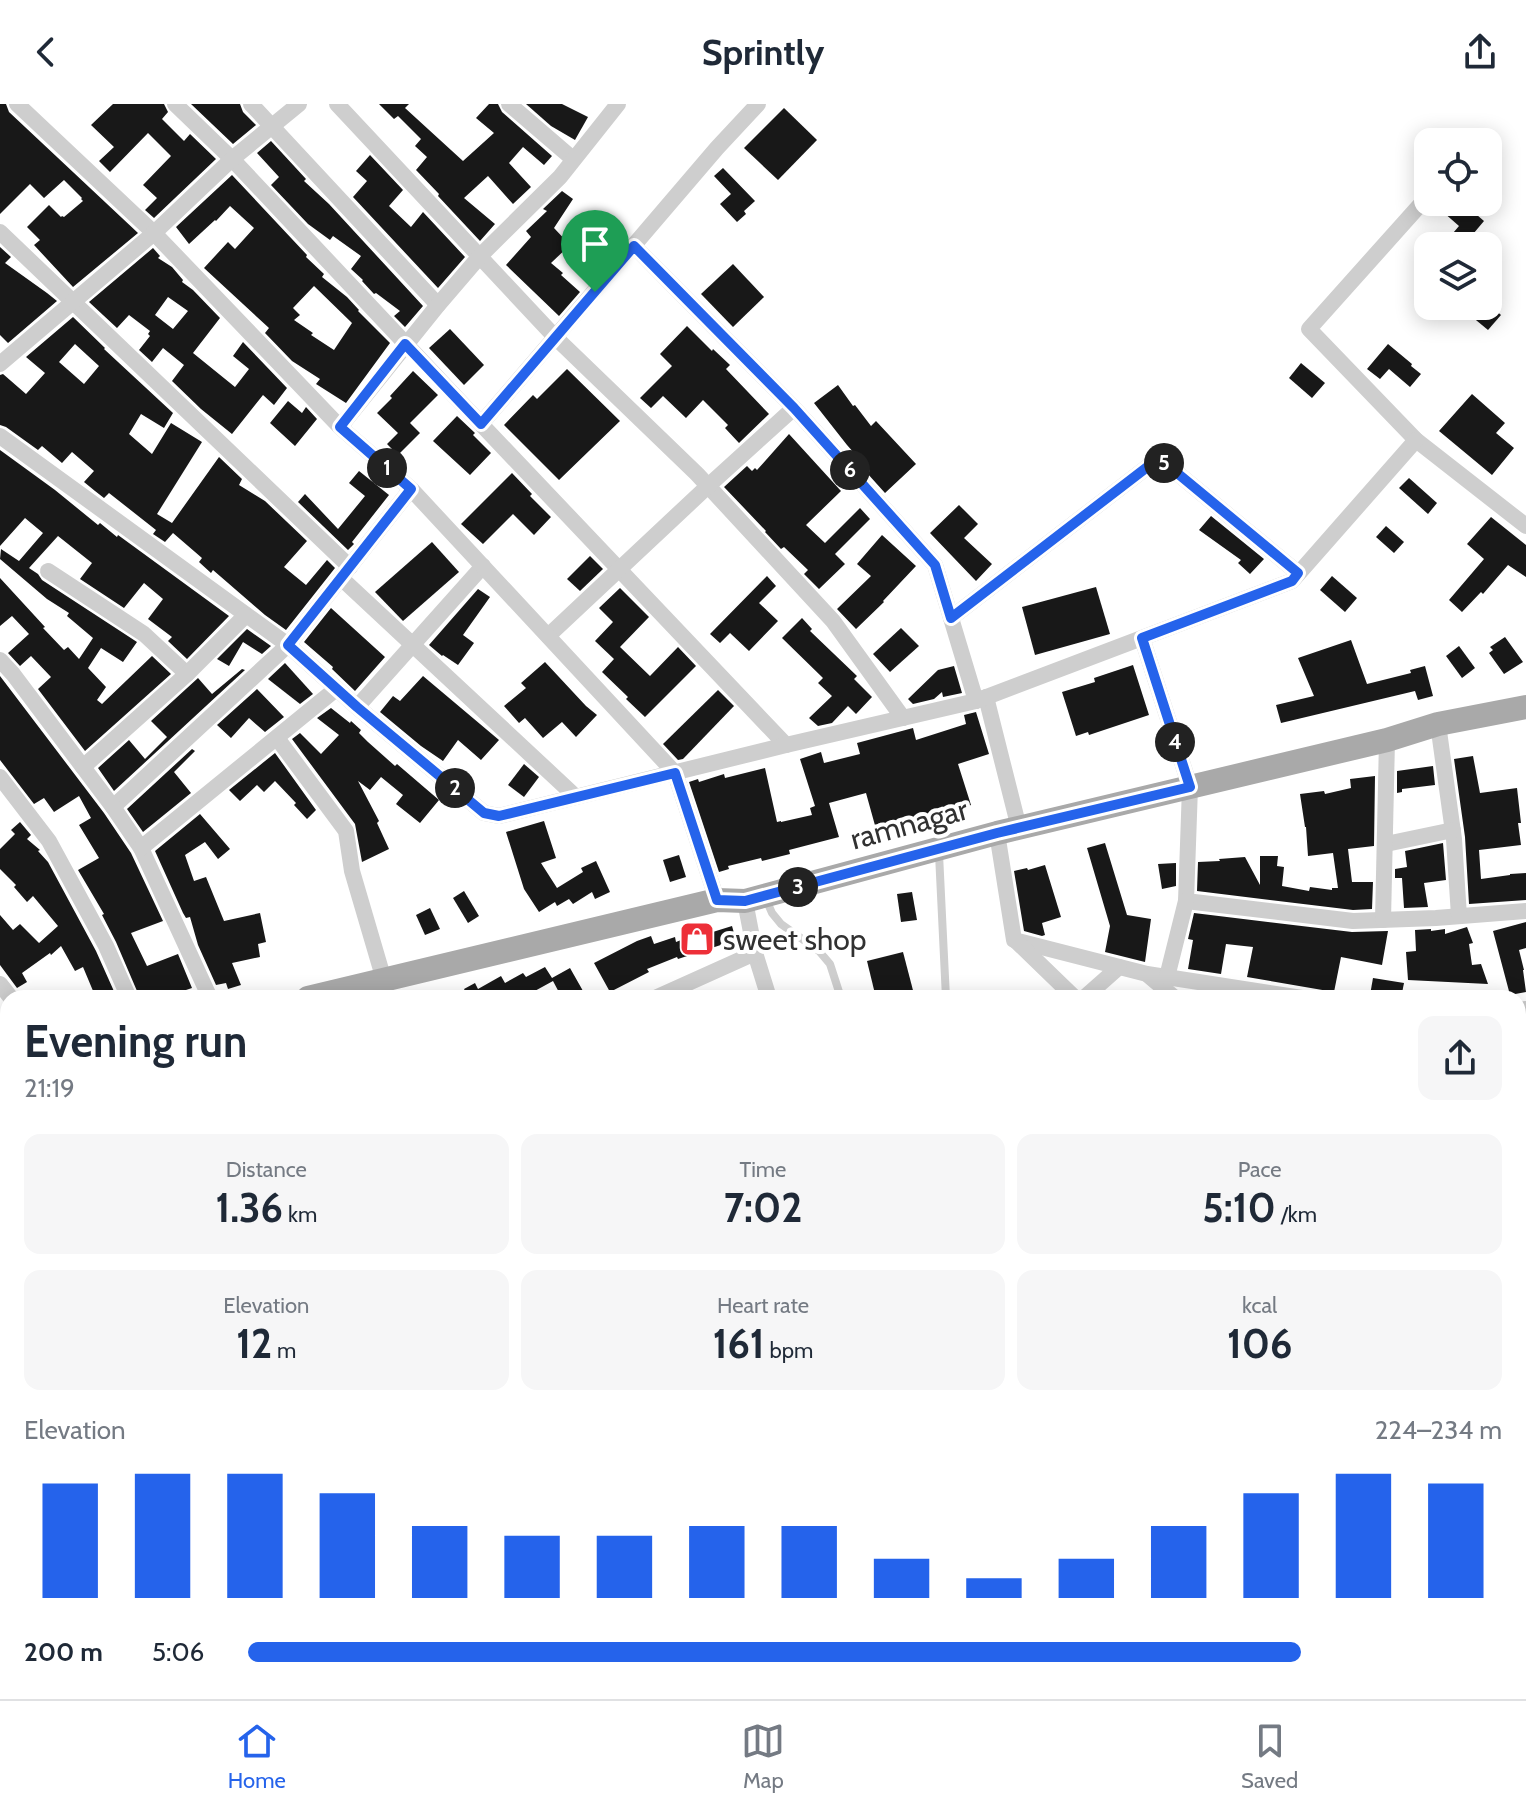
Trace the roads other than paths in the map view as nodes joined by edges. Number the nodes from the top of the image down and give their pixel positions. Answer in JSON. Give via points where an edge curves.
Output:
{"nodes":[{"id":1,"x":17,"y":104,"type":"edge"},
{"id":2,"x":175,"y":104,"type":"edge"},
{"id":3,"x":251,"y":104,"type":"edge"},
{"id":4,"x":299,"y":104,"type":"edge"},
{"id":5,"x":337,"y":104,"type":"edge"},
{"id":6,"x":509,"y":104,"type":"edge"},
{"id":7,"x":618,"y":104,"type":"edge"},
{"id":8,"x":758,"y":104,"type":"edge"},
{"id":9,"x":273,"y":125,"type":"junction"},
{"id":10,"x":232,"y":159,"type":"junction"},
{"id":11,"x":573,"y":159,"type":"junction"},
{"id":12,"x":1414,"y":212,"type":"edge"},
{"id":13,"x":0,"y":232,"type":"edge"},
{"id":14,"x":154,"y":233,"type":"junction"},
{"id":15,"x":634,"y":246,"type":"junction"},
{"id":16,"x":480,"y":256,"type":"junction"},
{"id":17,"x":74,"y":301,"type":"junction"},
{"id":18,"x":438,"y":305,"type":"junction"},
{"id":19,"x":556,"y":338,"type":"junction"},
{"id":20,"x":405,"y":344,"type":"junction"},
{"id":21,"x":3,"y":357,"type":"edge"},
{"id":22,"x":794,"y":408,"type":"junction"},
{"id":23,"x":481,"y":424,"type":"junction"},
{"id":24,"x":340,"y":427,"type":"junction"},
{"id":25,"x":0,"y":436,"type":"edge"},
{"id":26,"x":1416,"y":440,"type":"junction"},
{"id":27,"x":708,"y":486,"type":"junction"},
{"id":28,"x":411,"y":489,"type":"junction"},
{"id":29,"x":1526,"y":526,"type":"edge"},
{"id":30,"x":483,"y":566,"type":"junction"},
{"id":31,"x":619,"y":569,"type":"junction"},
{"id":32,"x":48,"y":571,"type":"dead end"},
{"id":33,"x":346,"y":573,"type":"junction"},
{"id":34,"x":1298,"y":573,"type":"junction"},
{"id":35,"x":246,"y":615,"type":"junction"},
{"id":36,"x":951,"y":618,"type":"junction"},
{"id":37,"x":548,"y":636,"type":"junction"},
{"id":38,"x":1142,"y":638,"type":"junction"},
{"id":39,"x":288,"y":645,"type":"junction"},
{"id":40,"x":413,"y":645,"type":"junction"},
{"id":41,"x":0,"y":660,"type":"edge"},
{"id":42,"x":187,"y":674,"type":"junction"},
{"id":43,"x":336,"y":689,"type":"junction"},
{"id":44,"x":981,"y":699,"type":"junction"},
{"id":45,"x":357,"y":707,"type":"junction"},
{"id":46,"x":1526,"y":707,"type":"edge"},
{"id":47,"x":903,"y":718,"type":"junction"},
{"id":48,"x":1438,"y":724,"type":"junction"},
{"id":49,"x":277,"y":738,"type":"junction"},
{"id":50,"x":1387,"y":740,"type":"junction"},
{"id":51,"x":786,"y":745,"type":"junction"},
{"id":52,"x":83,"y":767,"type":"junction"},
{"id":53,"x":675,"y":773,"type":"junction"},
{"id":54,"x":0,"y":777,"type":"edge"},
{"id":55,"x":1190,"y":787,"type":"junction"},
{"id":56,"x":576,"y":797,"type":"junction"},
{"id":57,"x":113,"y":807,"type":"junction"},
{"id":58,"x":1453,"y":830,"type":"junction"},
{"id":59,"x":1008,"y":831,"type":"junction"},
{"id":60,"x":1386,"y":844,"type":"junction"},
{"id":61,"x":141,"y":848,"type":"junction"},
{"id":62,"x":938,"y":849,"type":"junction"},
{"id":63,"x":755,"y":898,"type":"junction"},
{"id":64,"x":717,"y":900,"type":"junction"},
{"id":65,"x":1186,"y":901,"type":"junction"},
{"id":66,"x":1526,"y":911,"type":"edge"},
{"id":67,"x":1459,"y":916,"type":"junction"},
{"id":68,"x":1383,"y":920,"type":"junction"},
{"id":69,"x":1014,"y":940,"type":"junction"},
{"id":70,"x":755,"y":953,"type":"junction"},
{"id":71,"x":1119,"y":967,"type":"junction"},
{"id":72,"x":1147,"y":974,"type":"junction"},
{"id":73,"x":1167,"y":977,"type":"junction"},
{"id":74,"x":384,"y":980,"type":"junction"},
{"id":75,"x":125,"y":990,"type":"edge"},
{"id":76,"x":206,"y":990,"type":"edge"},
{"id":77,"x":342,"y":990,"type":"edge"},
{"id":78,"x":673,"y":990,"type":"edge"},
{"id":79,"x":767,"y":990,"type":"edge"},
{"id":80,"x":838,"y":990,"type":"edge"},
{"id":81,"x":946,"y":990,"type":"edge"},
{"id":82,"x":1067,"y":990,"type":"edge"},
{"id":83,"x":1093,"y":990,"type":"edge"},
{"id":84,"x":1166,"y":990,"type":"edge"},
{"id":85,"x":1234,"y":990,"type":"edge"}],
"edges":[{"from":1,"to":14,"type":"street"},
{"from":2,"to":10,"type":"street"},
{"from":3,"to":9,"type":"street"},
{"from":4,"to":9,"type":"street"},
{"from":5,"to":16,"type":"street"},
{"from":6,"to":11,"type":"street"},
{"from":7,"to":11,"type":"street"},
{"from":8,"to":15,"type":"street"},
{"from":9,"to":10,"type":"street"},
{"from":9,"to":18,"type":"street"},
{"from":10,"to":14,"type":"street"},
{"from":10,"to":20,"type":"street"},
{"from":11,"to":16,"type":"street"},
{"from":12,"to":26,"type":"street","via":[[1309,329]]},
{"from":13,"to":17,"type":"street"},
{"from":14,"to":17,"type":"street"},
{"from":14,"to":24,"type":"street"},
{"from":15,"to":19,"type":"street"},
{"from":15,"to":22,"type":"street"},
{"from":16,"to":18,"type":"street"},
{"from":16,"to":19,"type":"street"},
{"from":17,"to":21,"type":"street"},
{"from":17,"to":33,"type":"street"},
{"from":18,"to":20,"type":"street"},
{"from":19,"to":23,"type":"street"},
{"from":19,"to":27,"type":"street"},
{"from":20,"to":23,"type":"street"},
{"from":20,"to":24,"type":"street"},
{"from":22,"to":27,"type":"street"},
{"from":22,"to":36,"type":"street","via":[[935,565]]},
{"from":23,"to":31,"type":"street"},
{"from":24,"to":28,"type":"street"},
{"from":25,"to":35,"type":"street"},
{"from":26,"to":29,"type":"street"},
{"from":26,"to":34,"type":"street"},
{"from":27,"to":31,"type":"street"},
{"from":27,"to":47,"type":"street","via":[[833,621]]},
{"from":28,"to":30,"type":"street"},
{"from":28,"to":33,"type":"street"},
{"from":30,"to":37,"type":"street"},
{"from":30,"to":40,"type":"street"},
{"from":31,"to":37,"type":"street"},
{"from":31,"to":51,"type":"street"},
{"from":32,"to":42,"type":"street","via":[[144,634]]},
{"from":33,"to":39,"type":"street"},
{"from":33,"to":40,"type":"street"},
{"from":34,"to":36,"type":"street","via":[[1159,458]]},
{"from":34,"to":38,"type":"street","via":[[1292,581]]},
{"from":35,"to":39,"type":"street"},
{"from":35,"to":42,"type":"street"},
{"from":36,"to":44,"type":"street"},
{"from":37,"to":53,"type":"street"},
{"from":38,"to":44,"type":"street"},
{"from":38,"to":55,"type":"street"},
{"from":39,"to":43,"type":"street"},
{"from":39,"to":57,"type":"street"},
{"from":40,"to":45,"type":"street"},
{"from":40,"to":56,"type":"street"},
{"from":41,"to":52,"type":"street"},
{"from":42,"to":52,"type":"street"},
{"from":43,"to":45,"type":"street"},
{"from":43,"to":49,"type":"street"},
{"from":44,"to":47,"type":"street"},
{"from":44,"to":59,"type":"street"},
{"from":45,"to":56,"type":"street","via":[[484,813],[499,816]]},
{"from":46,"to":48,"type":"main road","name":"ramnagar"},
{"from":47,"to":51,"type":"street"},
{"from":48,"to":50,"type":"main road","name":"ramnagar"},
{"from":48,"to":58,"type":"street"},
{"from":49,"to":61,"type":"street"},
{"from":49,"to":74,"type":"street","via":[[346,831],[352,871]]},
{"from":50,"to":55,"type":"main road","name":"ramnagar"},
{"from":50,"to":60,"type":"street"},
{"from":51,"to":53,"type":"street"},
{"from":52,"to":57,"type":"street"},
{"from":53,"to":56,"type":"street"},
{"from":53,"to":64,"type":"street"},
{"from":54,"to":75,"type":"street","via":[[49,841]]},
{"from":55,"to":59,"type":"main road","name":"ramnagar"},
{"from":55,"to":65,"type":"street"},
{"from":57,"to":61,"type":"street"},
{"from":58,"to":60,"type":"street"},
{"from":58,"to":67,"type":"street"},
{"from":59,"to":62,"type":"main road","name":"ramnagar"},
{"from":59,"to":69,"type":"street"},
{"from":60,"to":68,"type":"street"},
{"from":61,"to":76,"type":"street"},
{"from":62,"to":63,"type":"main road","name":"ramnagar"},
{"from":62,"to":81,"type":"lane"},
{"from":63,"to":64,"type":"main road","name":"ramnagar"},
{"from":63,"to":70,"type":"street"},
{"from":63,"to":80,"type":"lane","via":[[819,951],[830,964]]},
{"from":64,"to":74,"type":"main road","name":"ramnagar"},
{"from":65,"to":68,"type":"street"},
{"from":65,"to":73,"type":"street"},
{"from":66,"to":67,"type":"street"},
{"from":67,"to":68,"type":"street"},
{"from":69,"to":71,"type":"street"},
{"from":69,"to":82,"type":"street"},
{"from":70,"to":78,"type":"street"},
{"from":70,"to":79,"type":"street"},
{"from":71,"to":72,"type":"street"},
{"from":71,"to":83,"type":"street"},
{"from":72,"to":73,"type":"street"},
{"from":72,"to":84,"type":"street"},
{"from":73,"to":85,"type":"street"},
{"from":74,"to":77,"type":"main road","name":"ramnagar"}]}
